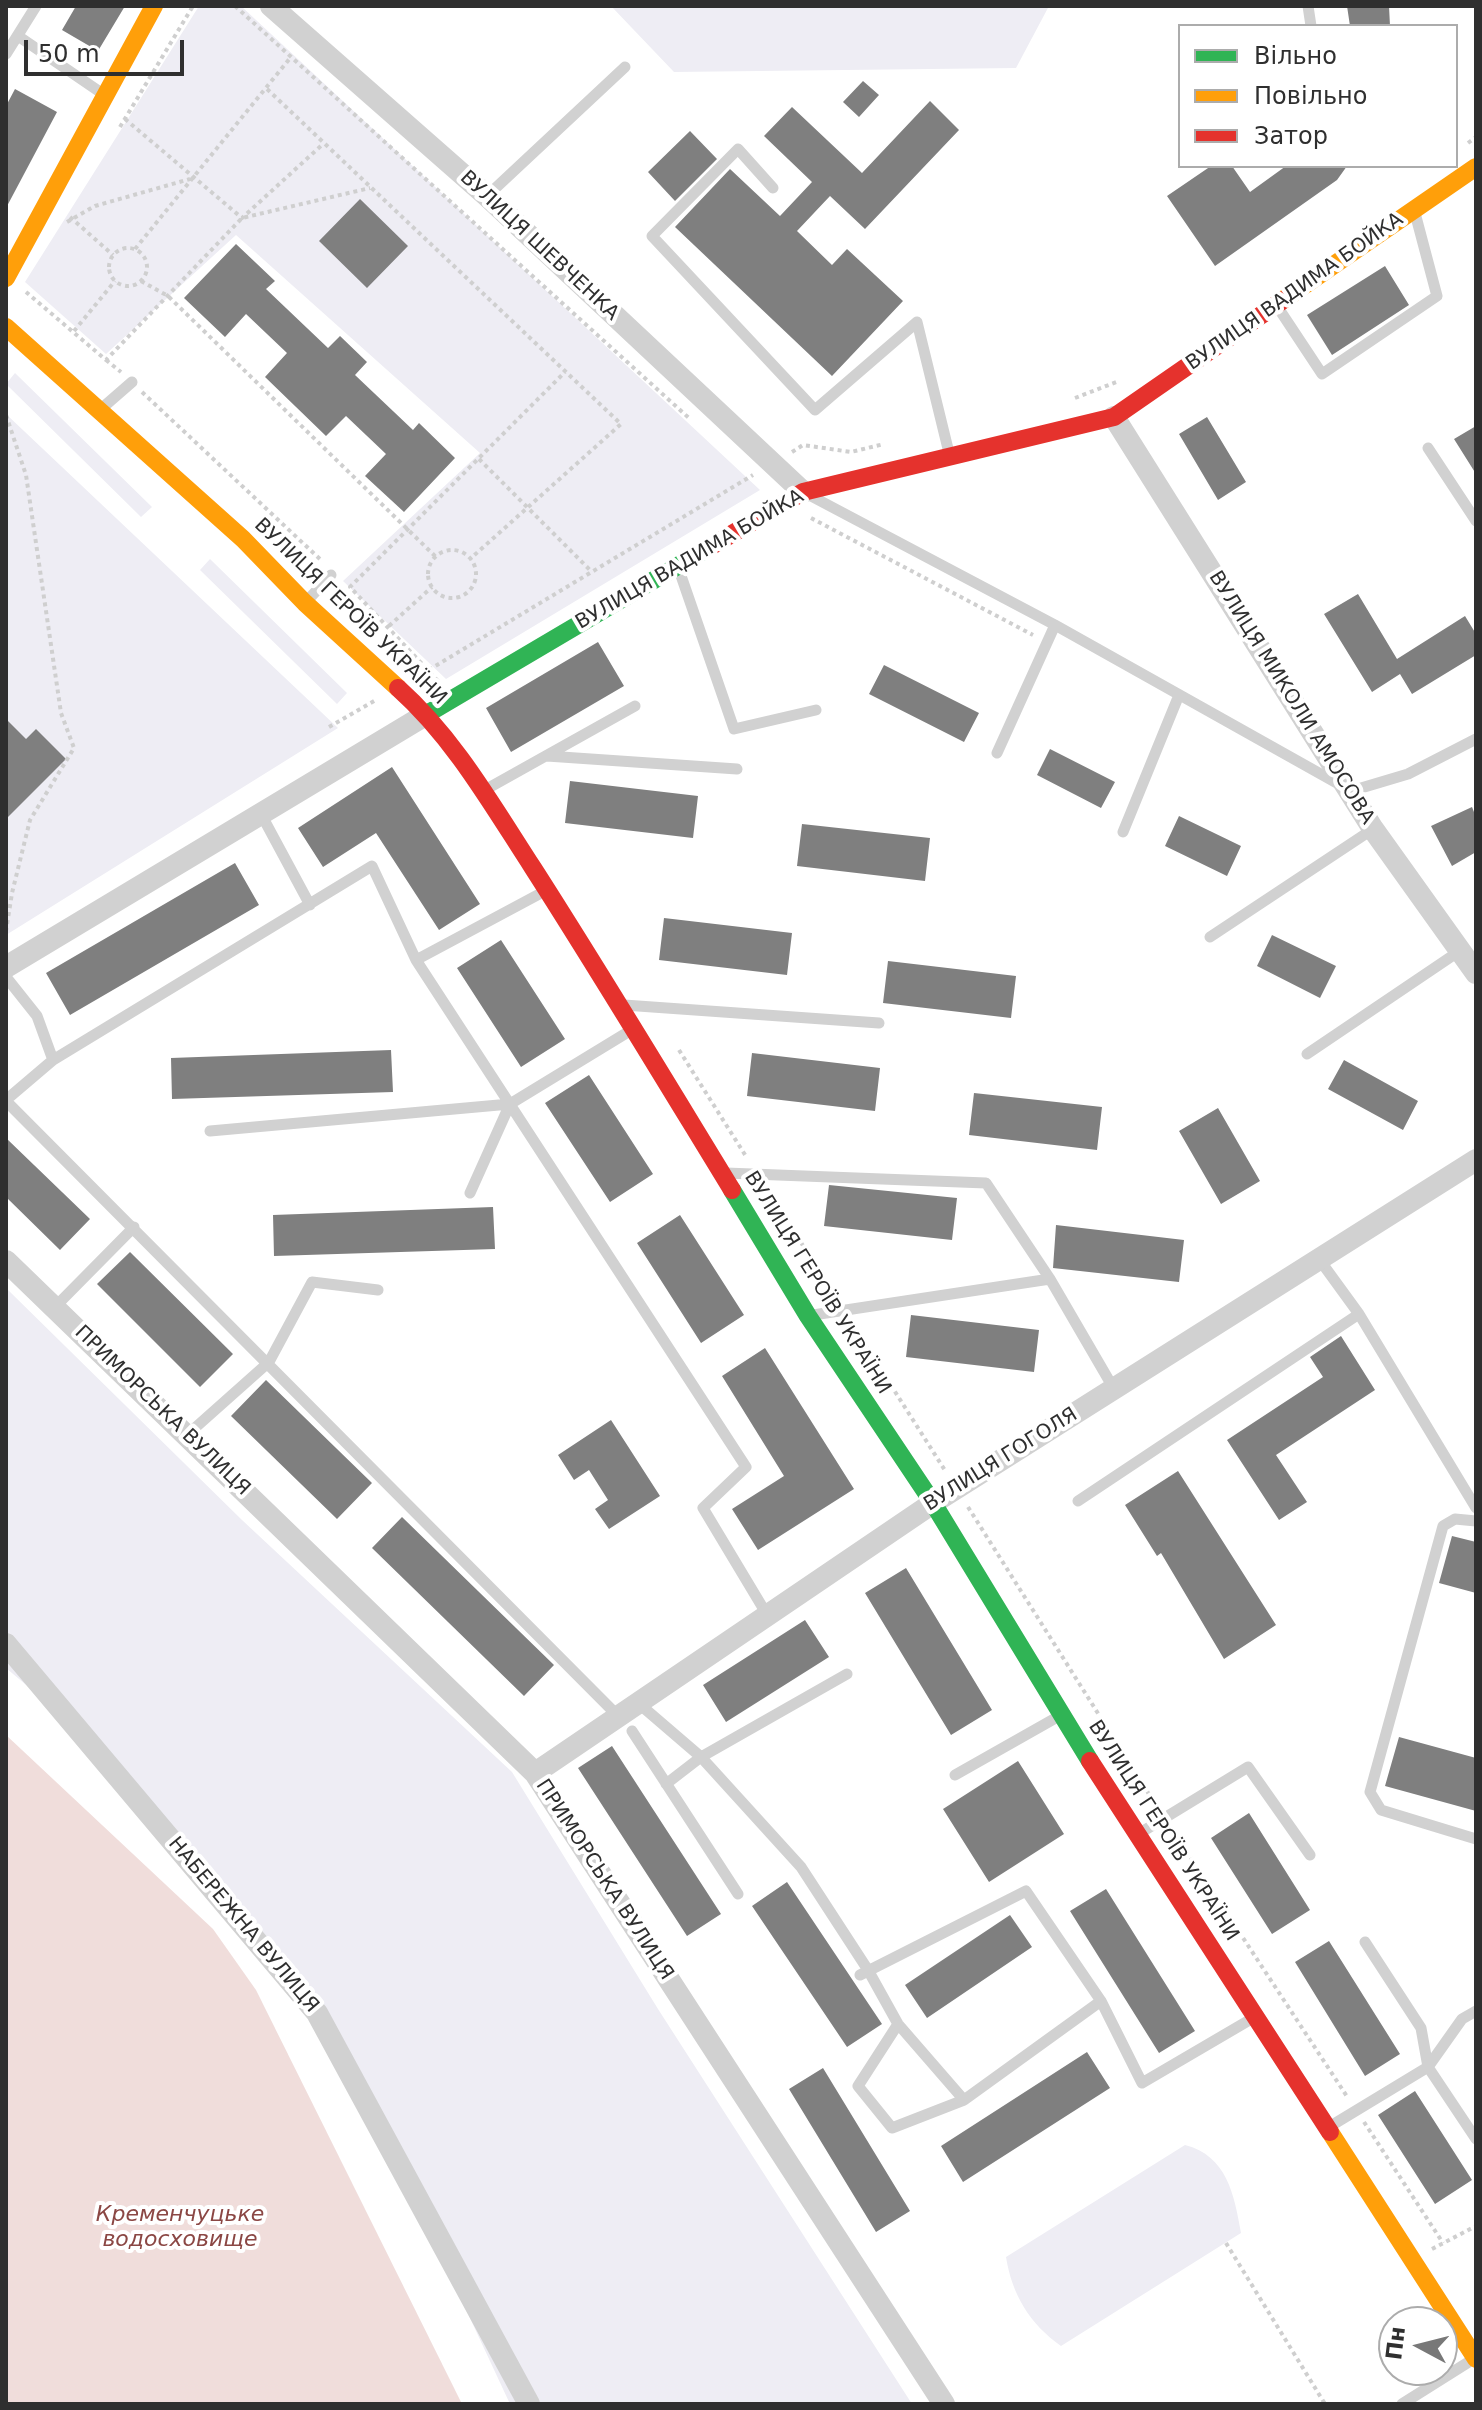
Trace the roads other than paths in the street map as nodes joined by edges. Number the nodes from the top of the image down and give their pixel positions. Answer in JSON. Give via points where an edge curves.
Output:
{"nodes":[{"id":1,"x":36,"y":6,"type":"edge"},
{"id":2,"x":154,"y":6,"type":"edge"},
{"id":3,"x":271,"y":6,"type":"edge"},
{"id":4,"x":18,"y":36,"type":"junction"},
{"id":5,"x":6,"y":54,"type":"edge"},
{"id":6,"x":625,"y":67,"type":"dead end"},
{"id":7,"x":104,"y":94,"type":"junction"},
{"id":8,"x":1476,"y":167,"type":"edge"},
{"id":9,"x":773,"y":188,"type":"dead end"},
{"id":10,"x":487,"y":196,"type":"junction"},
{"id":11,"x":1414,"y":210,"type":"junction"},
{"id":12,"x":6,"y":278,"type":"edge"},
{"id":13,"x":1277,"y":305,"type":"junction"},
{"id":14,"x":6,"y":327,"type":"edge"},
{"id":15,"x":132,"y":382,"type":"road end"},
{"id":16,"x":101,"y":409,"type":"junction"},
{"id":17,"x":1114,"y":417,"type":"junction"},
{"id":18,"x":1428,"y":448,"type":"dead end"},
{"id":19,"x":950,"y":457,"type":"junction"},
{"id":20,"x":803,"y":492,"type":"junction"},
{"id":21,"x":1476,"y":521,"type":"edge"},
{"id":22,"x":678,"y":566,"type":"junction"},
{"id":23,"x":336,"y":577,"type":"road end"},
{"id":24,"x":305,"y":603,"type":"junction"},
{"id":25,"x":1055,"y":625,"type":"junction"},
{"id":26,"x":1179,"y":695,"type":"junction"},
{"id":27,"x":635,"y":706,"type":"dead end"},
{"id":28,"x":816,"y":710,"type":"dead end"},
{"id":29,"x":427,"y":714,"type":"junction"},
{"id":30,"x":1476,"y":739,"type":"edge"},
{"id":31,"x":997,"y":753,"type":"dead end"},
{"id":32,"x":547,"y":756,"type":"junction"},
{"id":33,"x":737,"y":769,"type":"dead end"},
{"id":34,"x":483,"y":791,"type":"junction"},
{"id":35,"x":1351,"y":791,"type":"junction"},
{"id":36,"x":261,"y":814,"type":"junction"},
{"id":37,"x":1373,"y":829,"type":"junction"},
{"id":38,"x":1123,"y":832,"type":"dead end"},
{"id":39,"x":547,"y":890,"type":"junction"},
{"id":40,"x":310,"y":905,"type":"junction"},
{"id":41,"x":1210,"y":937,"type":"dead end"},
{"id":42,"x":1462,"y":950,"type":"junction"},
{"id":43,"x":416,"y":960,"type":"junction"},
{"id":44,"x":6,"y":967,"type":"edge"},
{"id":45,"x":1476,"y":973,"type":"edge"},
{"id":46,"x":6,"y":977,"type":"edge"},
{"id":47,"x":620,"y":1005,"type":"junction"},
{"id":48,"x":879,"y":1023,"type":"dead end"},
{"id":49,"x":634,"y":1028,"type":"junction"},
{"id":50,"x":1307,"y":1054,"type":"dead end"},
{"id":51,"x":53,"y":1060,"type":"junction"},
{"id":52,"x":6,"y":1100,"type":"edge"},
{"id":53,"x":510,"y":1104,"type":"junction"},
{"id":54,"x":210,"y":1131,"type":"dead end"},
{"id":55,"x":1476,"y":1160,"type":"edge"},
{"id":56,"x":722,"y":1173,"type":"junction"},
{"id":57,"x":470,"y":1193,"type":"dead end"},
{"id":58,"x":134,"y":1227,"type":"junction"},
{"id":59,"x":1319,"y":1259,"type":"junction"},
{"id":60,"x":6,"y":1261,"type":"edge"},
{"id":61,"x":1050,"y":1279,"type":"junction"},
{"id":62,"x":378,"y":1290,"type":"dead end"},
{"id":63,"x":55,"y":1307,"type":"junction"},
{"id":64,"x":1359,"y":1314,"type":"junction"},
{"id":65,"x":808,"y":1316,"type":"junction"},
{"id":66,"x":269,"y":1362,"type":"junction"},
{"id":67,"x":1114,"y":1389,"type":"junction"},
{"id":68,"x":187,"y":1435,"type":"junction"},
{"id":69,"x":1078,"y":1501,"type":"dead end"},
{"id":70,"x":933,"y":1503,"type":"junction"},
{"id":71,"x":1476,"y":1508,"type":"edge"},
{"id":72,"x":1476,"y":1521,"type":"edge"},
{"id":73,"x":766,"y":1613,"type":"junction"},
{"id":74,"x":6,"y":1644,"type":"edge"},
{"id":75,"x":847,"y":1674,"type":"dead end"},
{"id":76,"x":637,"y":1702,"type":"junction"},
{"id":77,"x":1061,"y":1715,"type":"junction"},
{"id":78,"x":625,"y":1724,"type":"junction"},
{"id":79,"x":701,"y":1757,"type":"junction"},
{"id":80,"x":535,"y":1773,"type":"junction"},
{"id":81,"x":955,"y":1775,"type":"dead end"},
{"id":82,"x":666,"y":1784,"type":"junction"},
{"id":83,"x":1139,"y":1833,"type":"junction"},
{"id":84,"x":1476,"y":1839,"type":"edge"},
{"id":85,"x":1310,"y":1855,"type":"dead end"},
{"id":86,"x":738,"y":1894,"type":"dead end"},
{"id":87,"x":1365,"y":1942,"type":"dead end"},
{"id":88,"x":864,"y":1972,"type":"junction"},
{"id":89,"x":1101,"y":2001,"type":"junction"},
{"id":90,"x":1476,"y":2011,"type":"edge"},
{"id":91,"x":1257,"y":2016,"type":"junction"},
{"id":92,"x":1462,"y":2019,"type":"junction"},
{"id":93,"x":1476,"y":2023,"type":"edge"},
{"id":94,"x":898,"y":2024,"type":"junction"},
{"id":95,"x":1428,"y":2067,"type":"junction"},
{"id":96,"x":964,"y":2100,"type":"junction"},
{"id":97,"x":1328,"y":2128,"type":"junction"},
{"id":98,"x":1476,"y":2139,"type":"edge"},
{"id":99,"x":1476,"y":2359,"type":"edge"},
{"id":100,"x":529,"y":2404,"type":"edge"},
{"id":101,"x":944,"y":2404,"type":"edge"},
{"id":102,"x":1402,"y":2404,"type":"edge"}],
"edges":[{"from":1,"to":4,"type":"lane"},
{"from":2,"to":7,"type":"main road"},
{"from":3,"to":10,"type":"street","name":"ВУЛИЦЯ ШЕВЧЕНКА"},
{"from":4,"to":5,"type":"lane"},
{"from":4,"to":7,"type":"lane"},
{"from":6,"to":10,"type":"lane"},
{"from":7,"to":12,"type":"main road"},
{"from":8,"to":11,"type":"main road","name":"ВУЛИЦЯ ВАДИМА БОЙКА"},
{"from":9,"to":19,"type":"lane","via":[[738,149],[652,236],[815,410],[917,322]]},
{"from":10,"to":20,"type":"street","name":"ВУЛИЦЯ ШЕВЧЕНКА"},
{"from":11,"to":13,"type":"main road","name":"ВУЛИЦЯ ВАДИМА БОЙКА"},
{"from":11,"to":13,"type":"lane","via":[[1437,296],[1322,374]]},
{"from":13,"to":17,"type":"main road","name":"ВУЛИЦЯ ВАДИМА БОЙКА"},
{"from":14,"to":16,"type":"main road","name":"ВУЛИЦЯ ГЕРОЇВ УКРАЇНИ"},
{"from":15,"to":16,"type":"lane"},
{"from":16,"to":24,"type":"main road","name":"ВУЛИЦЯ ГЕРОЇВ УКРАЇНИ"},
{"from":17,"to":19,"type":"main road","name":"ВУЛИЦЯ ВАДИМА БОЙКА"},
{"from":17,"to":35,"type":"street","name":"ВУЛИЦЯ МИКОЛИ АМОСОВА"},
{"from":18,"to":21,"type":"lane"},
{"from":19,"to":20,"type":"main road","name":"ВУЛИЦЯ ВАДИМА БОЙКА"},
{"from":20,"to":22,"type":"main road","name":"ВУЛИЦЯ ВАДИМА БОЙКА"},
{"from":20,"to":25,"type":"lane"},
{"from":22,"to":28,"type":"lane","via":[[734,729]]},
{"from":22,"to":29,"type":"main road","name":"ВУЛИЦЯ ВАДИМА БОЙКА"},
{"from":23,"to":24,"type":"lane"},
{"from":24,"to":29,"type":"main road","name":"ВУЛИЦЯ ГЕРОЇВ УКРАЇНИ"},
{"from":25,"to":26,"type":"lane"},
{"from":25,"to":31,"type":"lane"},
{"from":26,"to":35,"type":"lane"},
{"from":26,"to":38,"type":"lane"},
{"from":27,"to":32,"type":"lane"},
{"from":29,"to":34,"type":"main road","name":"ВУЛИЦЯ ГЕРОЇВ УКРАЇНИ"},
{"from":29,"to":36,"type":"street","name":"ВУЛИЦЯ ВАДИМА БОЙКА"},
{"from":30,"to":35,"type":"lane","via":[[1408,774]]},
{"from":32,"to":33,"type":"lane"},
{"from":32,"to":34,"type":"lane"},
{"from":34,"to":39,"type":"main road","name":"ВУЛИЦЯ ГЕРОЇВ УКРАЇНИ"},
{"from":35,"to":37,"type":"street","name":"ВУЛИЦЯ МИКОЛИ АМОСОВА"},
{"from":36,"to":40,"type":"lane"},
{"from":36,"to":44,"type":"street","name":"ВУЛИЦЯ ВАДИМА БОЙКА"},
{"from":37,"to":41,"type":"lane"},
{"from":37,"to":42,"type":"street","name":"ВУЛИЦЯ МИКОЛИ АМОСОВА"},
{"from":39,"to":43,"type":"lane"},
{"from":39,"to":47,"type":"main road","name":"ВУЛИЦЯ ГЕРОЇВ УКРАЇНИ"},
{"from":40,"to":43,"type":"lane","via":[[372,866]]},
{"from":40,"to":51,"type":"lane"},
{"from":42,"to":45,"type":"street","name":"ВУЛИЦЯ МИКОЛИ АМОСОВА"},
{"from":42,"to":50,"type":"lane"},
{"from":43,"to":53,"type":"lane"},
{"from":46,"to":51,"type":"lane","via":[[37,1016]]},
{"from":47,"to":48,"type":"lane"},
{"from":47,"to":49,"type":"main road","name":"ВУЛИЦЯ ГЕРОЇВ УКРАЇНИ"},
{"from":49,"to":53,"type":"lane"},
{"from":49,"to":56,"type":"main road","name":"ВУЛИЦЯ ГЕРОЇВ УКРАЇНИ"},
{"from":51,"to":52,"type":"lane"},
{"from":52,"to":58,"type":"lane"},
{"from":53,"to":54,"type":"lane"},
{"from":53,"to":57,"type":"lane"},
{"from":53,"to":73,"type":"lane","via":[[746,1467],[703,1508]]},
{"from":55,"to":59,"type":"street","name":"ВУЛИЦЯ ГОГОЛЯ"},
{"from":56,"to":61,"type":"lane","via":[[986,1183]]},
{"from":56,"to":65,"type":"main road","name":"ВУЛИЦЯ ГЕРОЇВ УКРАЇНИ"},
{"from":58,"to":63,"type":"lane"},
{"from":58,"to":66,"type":"lane"},
{"from":59,"to":64,"type":"lane"},
{"from":59,"to":67,"type":"street","name":"ВУЛИЦЯ ГОГОЛЯ"},
{"from":60,"to":63,"type":"street","name":"ПРИМОРСЬКА ВУЛИЦЯ"},
{"from":61,"to":65,"type":"lane"},
{"from":61,"to":67,"type":"lane"},
{"from":62,"to":66,"type":"lane","via":[[312,1282]]},
{"from":63,"to":68,"type":"street","name":"ПРИМОРСЬКА ВУЛИЦЯ"},
{"from":64,"to":69,"type":"lane"},
{"from":64,"to":71,"type":"lane"},
{"from":65,"to":70,"type":"main road","name":"ВУЛИЦЯ ГЕРОЇВ УКРАЇНИ"},
{"from":66,"to":68,"type":"lane"},
{"from":66,"to":78,"type":"lane"},
{"from":67,"to":70,"type":"street","name":"ВУЛИЦЯ ГОГОЛЯ"},
{"from":68,"to":80,"type":"street","name":"ПРИМОРСЬКА ВУЛИЦЯ"},
{"from":70,"to":73,"type":"street","name":"ВУЛИЦЯ ГОГОЛЯ"},
{"from":70,"to":77,"type":"main road","name":"ВУЛИЦЯ ГЕРОЇВ УКРАЇНИ"},
{"from":72,"to":84,"type":"lane","via":[[1455,1519],[1443,1526],[1370,1792],[1381,1810]]},
{"from":73,"to":76,"type":"street","name":"ВУЛИЦЯ ГОГОЛЯ"},
{"from":74,"to":100,"type":"street","name":"НАБЕРЕЖНА ВУЛИЦЯ","via":[[317,2013]]},
{"from":75,"to":79,"type":"lane"},
{"from":76,"to":78,"type":"street","name":"ВУЛИЦЯ ГОГОЛЯ"},
{"from":76,"to":79,"type":"lane"},
{"from":77,"to":81,"type":"lane"},
{"from":77,"to":83,"type":"main road","name":"ВУЛИЦЯ ГЕРОЇВ УКРАЇНИ"},
{"from":78,"to":80,"type":"street","name":"ВУЛИЦЯ ГОГОЛЯ"},
{"from":78,"to":82,"type":"lane"},
{"from":79,"to":82,"type":"lane"},
{"from":79,"to":88,"type":"lane","via":[[801,1867]]},
{"from":80,"to":101,"type":"street","name":"ПРИМОРСЬКА ВУЛИЦЯ"},
{"from":82,"to":86,"type":"lane"},
{"from":83,"to":85,"type":"lane","via":[[1248,1767]]},
{"from":83,"to":91,"type":"main road","name":"ВУЛИЦЯ ГЕРОЇВ УКРАЇНИ"},
{"from":87,"to":95,"type":"lane","via":[[1421,2028]]},
{"from":88,"to":89,"type":"lane","via":[[1026,1891]]},
{"from":88,"to":94,"type":"lane"},
{"from":89,"to":91,"type":"lane","via":[[1142,2083]]},
{"from":89,"to":96,"type":"lane"},
{"from":90,"to":92,"type":"lane"},
{"from":91,"to":97,"type":"main road","name":"ВУЛИЦЯ ГЕРОЇВ УКРАЇНИ"},
{"from":92,"to":93,"type":"lane"},
{"from":92,"to":95,"type":"lane"},
{"from":94,"to":96,"type":"lane"},
{"from":94,"to":96,"type":"lane","via":[[858,2086],[892,2128]]},
{"from":95,"to":97,"type":"lane"},
{"from":95,"to":98,"type":"lane"},
{"from":97,"to":99,"type":"main road","name":"ВУЛИЦЯ ГЕРОЇВ УКРАЇНИ"},
{"from":99,"to":102,"type":"lane"}]}
